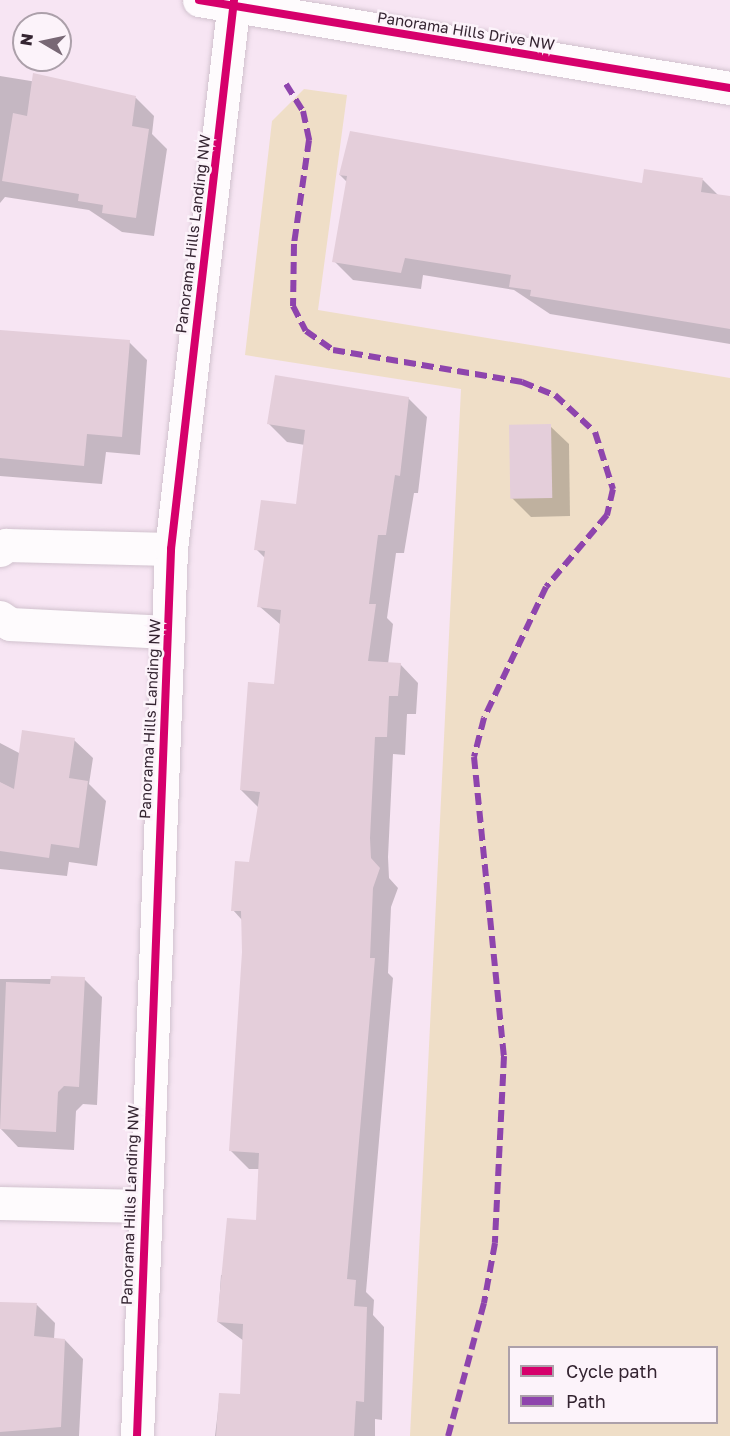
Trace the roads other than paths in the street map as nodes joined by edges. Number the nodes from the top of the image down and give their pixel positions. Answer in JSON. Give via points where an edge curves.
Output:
{"nodes":[{"id":1,"x":199,"y":0,"type":"edge"},
{"id":2,"x":233,"y":3,"type":"edge"},
{"id":3,"x":730,"y":88,"type":"edge"},
{"id":4,"x":171,"y":549,"type":"junction"},
{"id":5,"x":0,"y":550,"type":"edge"},
{"id":6,"x":0,"y":617,"type":"edge"},
{"id":7,"x":167,"y":632,"type":"junction"},
{"id":8,"x":0,"y":1203,"type":"edge"},
{"id":9,"x":142,"y":1206,"type":"junction"},
{"id":10,"x":137,"y":1436,"type":"edge"}],
"edges":[{"from":1,"to":2,"type":"street","name":"Panorama Hills Drive NW"},
{"from":2,"to":3,"type":"street","name":"Panorama Hills Drive NW"},
{"from":2,"to":4,"type":"street","name":"Panorama Hills Landing NW"},
{"from":4,"to":5,"type":"street","via":[[6,545]]},
{"from":4,"to":7,"type":"street","name":"Panorama Hills Landing NW"},
{"from":6,"to":7,"type":"street","via":[[10,624]]},
{"from":7,"to":9,"type":"street","name":"Panorama Hills Landing NW"},
{"from":8,"to":9,"type":"street"},
{"from":9,"to":10,"type":"street","name":"Panorama Hills Landing NW"}]}
